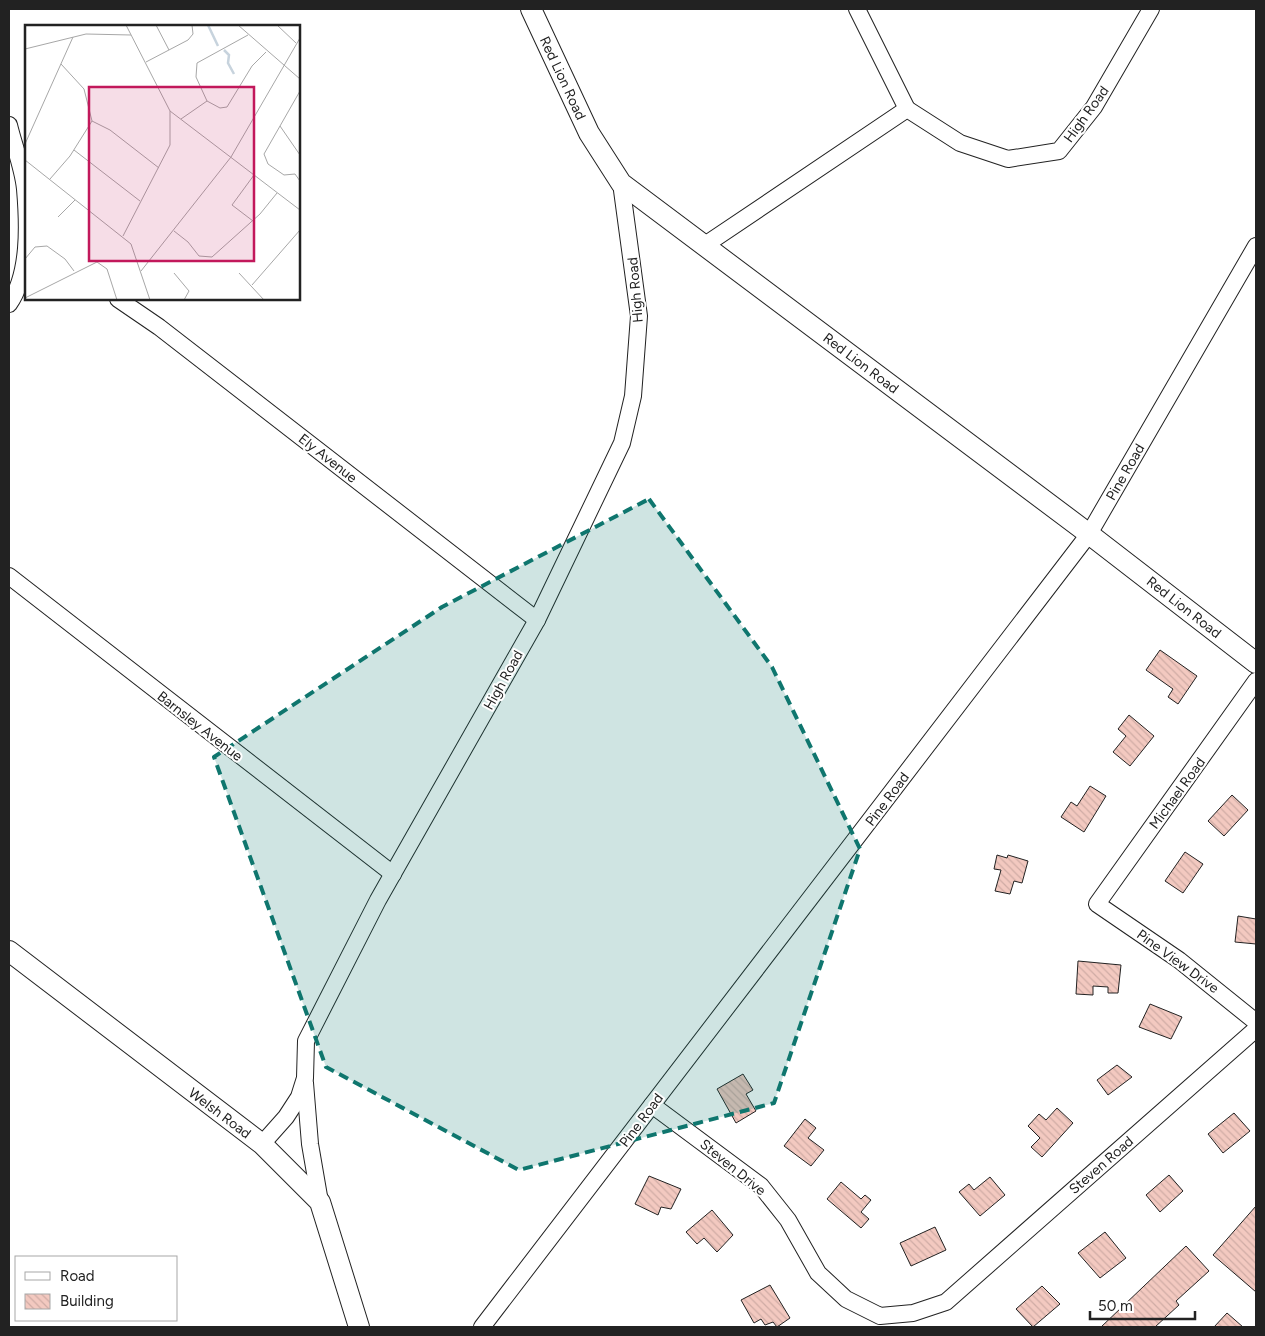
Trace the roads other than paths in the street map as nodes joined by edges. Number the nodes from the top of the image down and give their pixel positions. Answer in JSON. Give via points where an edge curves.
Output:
{"nodes":[{"id":1,"x":532,"y":9,"type":"edge"},
{"id":2,"x":857,"y":9,"type":"edge"},
{"id":3,"x":1152,"y":9,"type":"edge"},
{"id":4,"x":907,"y":109,"type":"junction"},
{"id":5,"x":9,"y":125,"type":"edge"},
{"id":6,"x":621,"y":183,"type":"junction"},
{"id":7,"x":25,"y":187,"type":"edge"},
{"id":8,"x":705,"y":245,"type":"junction"},
{"id":9,"x":1256,"y":246,"type":"edge"},
{"id":10,"x":25,"y":261,"type":"edge"},
{"id":11,"x":120,"y":300,"type":"edge"},
{"id":12,"x":9,"y":304,"type":"edge"},
{"id":13,"x":1089,"y":534,"type":"junction"},
{"id":14,"x":9,"y":576,"type":"edge"},
{"id":15,"x":537,"y":620,"type":"junction"},
{"id":16,"x":1256,"y":663,"type":"edge"},
{"id":17,"x":1256,"y":681,"type":"edge"},
{"id":18,"x":393,"y":874,"type":"junction"},
{"id":19,"x":1097,"y":904,"type":"joint"},
{"id":20,"x":9,"y":951,"type":"edge"},
{"id":21,"x":1256,"y":1022,"type":"edge"},
{"id":22,"x":1256,"y":1029,"type":"edge"},
{"id":23,"x":305,"y":1078,"type":"junction"},
{"id":24,"x":652,"y":1105,"type":"junction"},
{"id":25,"x":262,"y":1144,"type":"junction"},
{"id":26,"x":320,"y":1202,"type":"junction"},
{"id":27,"x":946,"y":1302,"type":"joint"},
{"id":28,"x":359,"y":1327,"type":"edge"},
{"id":29,"x":482,"y":1327,"type":"edge"}],
"edges":[{"from":1,"to":6,"type":"main road","name":"Red Lion Road","via":[[589,133]]},
{"from":2,"to":4,"type":"street"},
{"from":3,"to":4,"type":"street","name":"High Road","via":[[1094,107],[1059,150],[1008,159],[960,143]]},
{"from":4,"to":8,"type":"street"},
{"from":5,"to":7,"type":"street"},
{"from":6,"to":8,"type":"main road","name":"Red Lion Road"},
{"from":6,"to":15,"type":"street","name":"High Road","via":[[639,316],[633,396],[622,443]]},
{"from":8,"to":13,"type":"main road","name":"Red Lion Road"},
{"from":9,"to":13,"type":"street","name":"Pine Road"},
{"from":10,"to":12,"type":"street","via":[[16,293]]},
{"from":11,"to":15,"type":"street","name":"Ely Avenue","via":[[159,326]]},
{"from":13,"to":16,"type":"main road","name":"Red Lion Road"},
{"from":13,"to":24,"type":"street","name":"Pine Road"},
{"from":14,"to":18,"type":"street","name":"Barnsley Avenue"},
{"from":15,"to":18,"type":"street","name":"High Road"},
{"from":17,"to":19,"type":"street","name":"Michael Road"},
{"from":18,"to":23,"type":"street","name":"High Road","via":[[306,1041]]},
{"from":19,"to":21,"type":"street","name":"Pine View Drive","via":[[1179,960]]},
{"from":20,"to":25,"type":"main road","name":"Welsh Road"},
{"from":22,"to":27,"type":"street","name":"Steven Road"},
{"from":23,"to":25,"type":"street","name":"High Road","via":[[299,1097],[286,1117]]},
{"from":23,"to":26,"type":"street","via":[[310,1144]]},
{"from":24,"to":27,"type":"street","name":"Steven Drive","via":[[761,1186],[788,1220],[818,1273],[846,1299],[880,1316],[913,1313]]},
{"from":24,"to":29,"type":"street","name":"Pine Road"},
{"from":25,"to":26,"type":"main road","name":"Welsh Road"},
{"from":26,"to":28,"type":"main road","name":"Welsh Road"}]}
